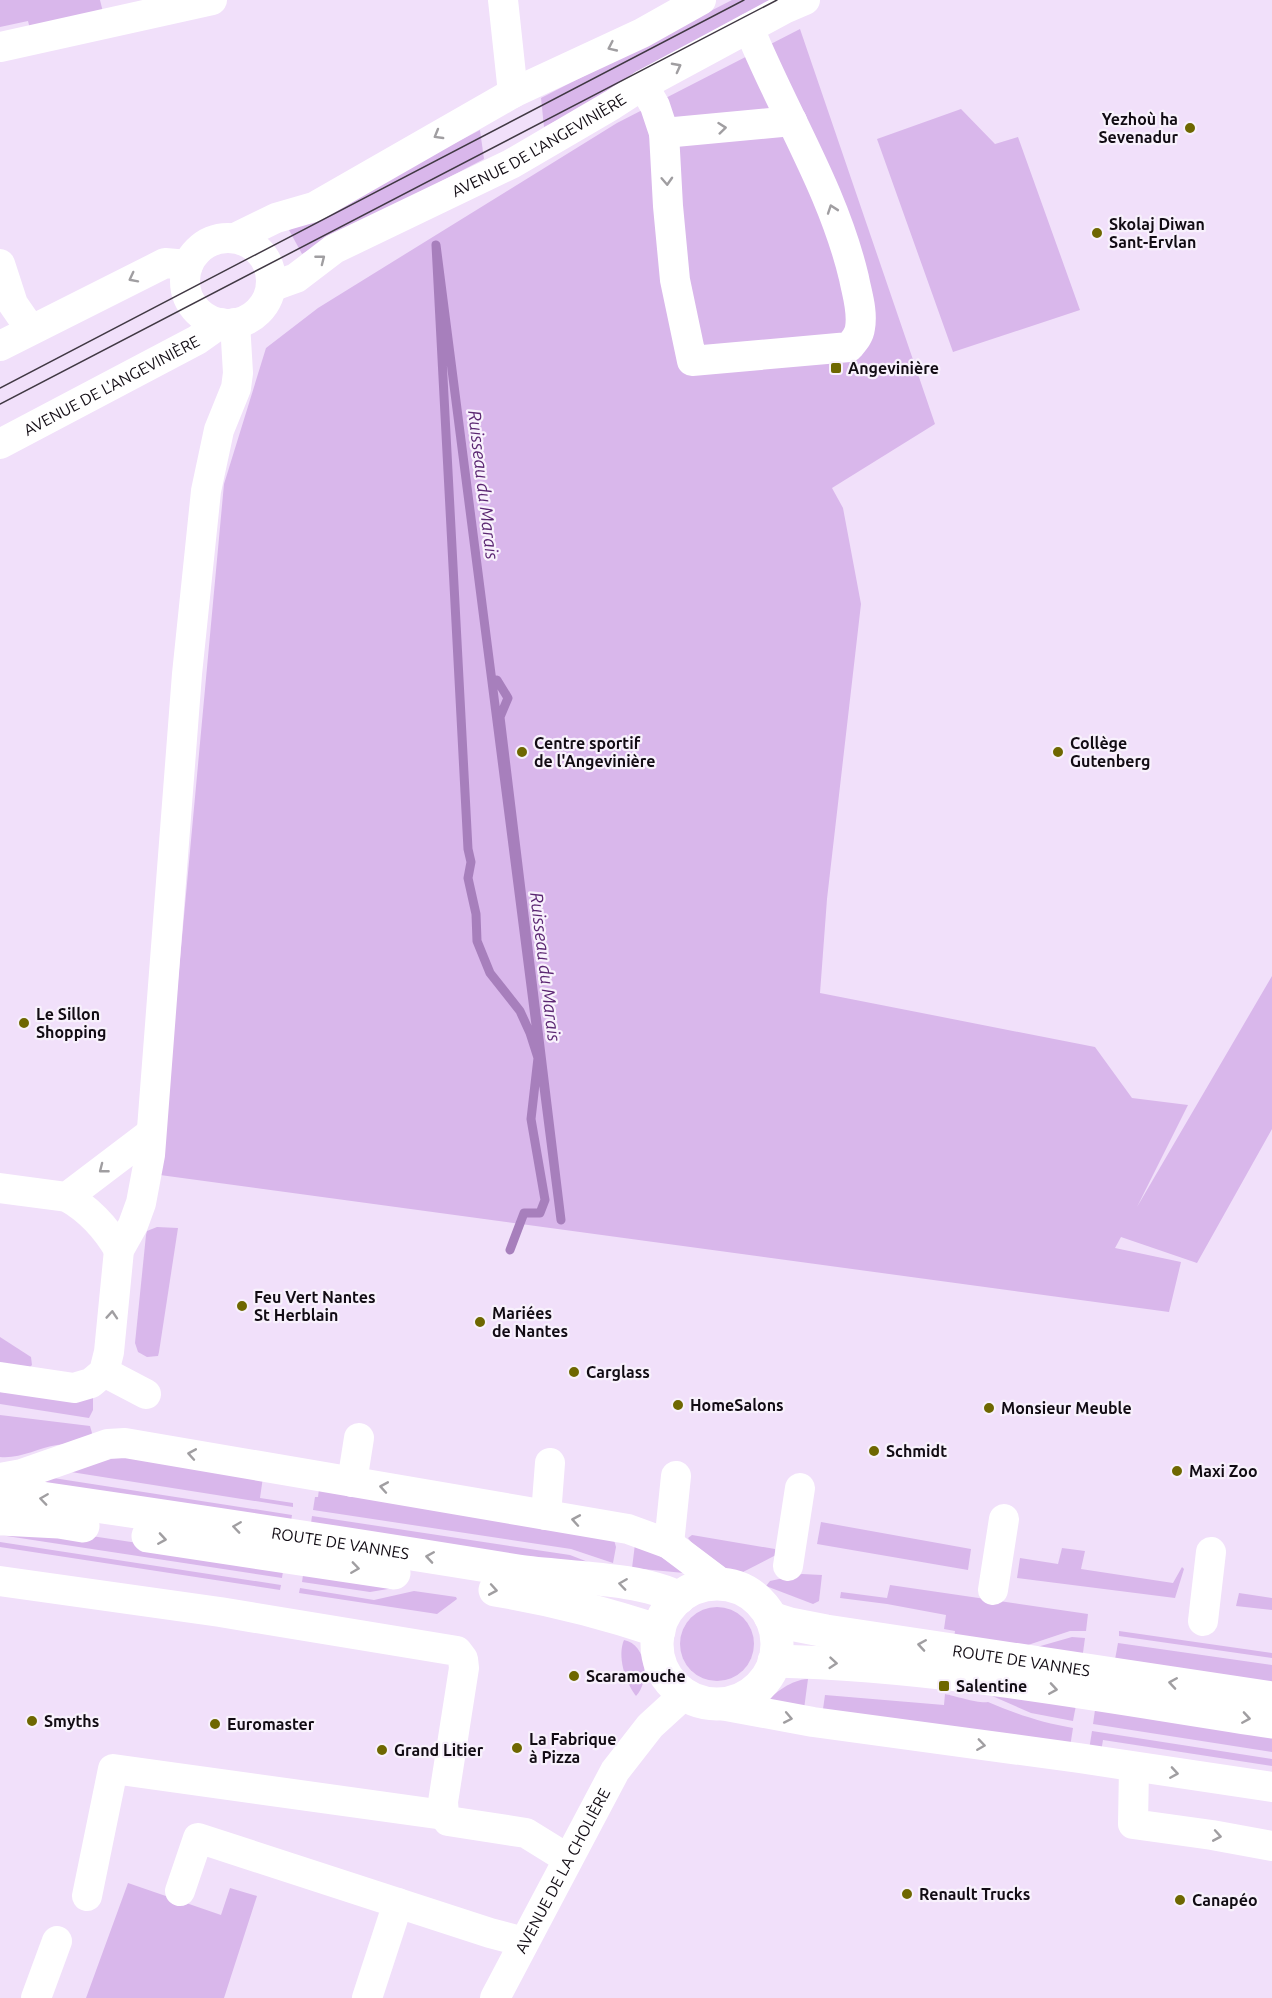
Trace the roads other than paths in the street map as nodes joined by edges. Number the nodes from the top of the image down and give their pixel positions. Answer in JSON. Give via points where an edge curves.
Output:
{"nodes":[{"id":1,"x":212,"y":0,"type":"edge"},
{"id":2,"x":503,"y":0,"type":"edge"},
{"id":3,"x":701,"y":0,"type":"edge"},
{"id":4,"x":806,"y":0,"type":"edge"},
{"id":5,"x":750,"y":28,"type":"junction"},
{"id":6,"x":0,"y":47,"type":"edge"},
{"id":7,"x":643,"y":85,"type":"junction"},
{"id":8,"x":513,"y":93,"type":"junction"},
{"id":9,"x":792,"y":121,"type":"junction"},
{"id":10,"x":664,"y":134,"type":"junction"},
{"id":11,"x":236,"y":238,"type":"junction"},
{"id":12,"x":0,"y":264,"type":"edge"},
{"id":13,"x":188,"y":265,"type":"junction"},
{"id":14,"x":271,"y":287,"type":"junction"},
{"id":15,"x":228,"y":323,"type":"junction"},
{"id":16,"x":31,"y":330,"type":"junction"},
{"id":17,"x":0,"y":346,"type":"edge"},
{"id":18,"x":0,"y":444,"type":"edge"},
{"id":19,"x":150,"y":1134,"type":"junction"},
{"id":20,"x":0,"y":1188,"type":"edge"},
{"id":21,"x":68,"y":1197,"type":"junction"},
{"id":22,"x":119,"y":1250,"type":"junction"},
{"id":23,"x":104,"y":1372,"type":"junction"},
{"id":24,"x":0,"y":1377,"type":"edge"},
{"id":25,"x":146,"y":1394,"type":"dead end"},
{"id":26,"x":358,"y":1438,"type":"dead end"},
{"id":27,"x":550,"y":1463,"type":"dead end"},
{"id":28,"x":676,"y":1476,"type":"dead end"},
{"id":29,"x":0,"y":1478,"type":"edge"},
{"id":30,"x":352,"y":1482,"type":"junction"},
{"id":31,"x":800,"y":1488,"type":"dead end"},
{"id":32,"x":0,"y":1492,"type":"edge"},
{"id":33,"x":546,"y":1515,"type":"junction"},
{"id":34,"x":0,"y":1519,"type":"edge"},
{"id":35,"x":1004,"y":1520,"type":"dead end"},
{"id":36,"x":669,"y":1544,"type":"junction"},
{"id":37,"x":1211,"y":1552,"type":"dead end"},
{"id":38,"x":789,"y":1566,"type":"dead end"},
{"id":39,"x":0,"y":1581,"type":"edge"},
{"id":40,"x":722,"y":1584,"type":"junction"},
{"id":41,"x":993,"y":1590,"type":"dead end"},
{"id":42,"x":679,"y":1598,"type":"junction"},
{"id":43,"x":771,"y":1617,"type":"junction"},
{"id":44,"x":1203,"y":1621,"type":"dead end"},
{"id":45,"x":659,"y":1631,"type":"junction"},
{"id":46,"x":774,"y":1661,"type":"junction"},
{"id":47,"x":697,"y":1698,"type":"junction"},
{"id":48,"x":1272,"y":1698,"type":"edge"},
{"id":49,"x":1272,"y":1722,"type":"edge"},
{"id":50,"x":1134,"y":1767,"type":"junction"},
{"id":51,"x":1272,"y":1788,"type":"edge"},
{"id":52,"x":444,"y":1815,"type":"junction"},
{"id":53,"x":1272,"y":1846,"type":"edge"},
{"id":54,"x":568,"y":1859,"type":"junction"},
{"id":55,"x":180,"y":1891,"type":"dead end"},
{"id":56,"x":87,"y":1896,"type":"dead end"},
{"id":57,"x":398,"y":1903,"type":"junction"},
{"id":58,"x":57,"y":1941,"type":"dead end"},
{"id":59,"x":524,"y":1942,"type":"junction"},
{"id":60,"x":36,"y":1998,"type":"edge"},
{"id":61,"x":367,"y":1998,"type":"edge"},
{"id":62,"x":495,"y":1998,"type":"edge"}],
"edges":[{"from":1,"to":6,"type":"street"},
{"from":2,"to":8,"type":"street"},
{"from":3,"to":8,"type":"street","one_way":true,"via":[[642,33]]},
{"from":4,"to":5,"type":"street","name":"AVENUE DE L'ANGEVINIÈRE"},
{"from":7,"to":5,"type":"street","name":"AVENUE DE L'ANGEVINIÈRE","one_way":true},
{"from":5,"to":9,"type":"street"},
{"from":7,"to":10,"type":"street"},
{"from":14,"to":7,"type":"street","name":"AVENUE DE L'ANGEVINIÈRE","one_way":true,"via":[[296,278],[334,249],[511,164]]},
{"from":8,"to":11,"type":"street","one_way":true,"via":[[314,207],[276,218]]},
{"from":10,"to":9,"type":"street","one_way":true},
{"from":10,"to":9,"type":"street","one_way":true,"via":[[675,280],[692,361],[849,347],[860,327],[860,304],[851,264],[825,189]]},
{"from":11,"to":13,"type":"street","via":[[206,244]]},
{"from":11,"to":14,"type":"street","via":[[261,252],[268,265]]},
{"from":12,"to":16,"type":"street","via":[[13,303]]},
{"from":13,"to":15,"type":"street","via":[[185,285],[192,304],[206,318]]},
{"from":13,"to":16,"type":"street","one_way":true,"via":[[165,263]]},
{"from":14,"to":15,"type":"street","via":[[259,311]]},
{"from":15,"to":18,"type":"street","name":"AVENUE DE L'ANGEVINIÈRE"},
{"from":15,"to":19,"type":"street","via":[[238,373],[216,441],[207,491],[187,674]]},
{"from":16,"to":17,"type":"street"},
{"from":19,"to":21,"type":"street","one_way":true},
{"from":19,"to":22,"type":"street","via":[[141,1203]]},
{"from":20,"to":21,"type":"street"},
{"from":21,"to":22,"type":"street","via":[[108,1232]]},
{"from":23,"to":22,"type":"street","one_way":true,"via":[[110,1352]]},
{"from":23,"to":24,"type":"street","via":[[91,1383],[74,1388]]},
{"from":23,"to":25,"type":"street"},
{"from":26,"to":30,"type":"street"},
{"from":27,"to":33,"type":"street"},
{"from":28,"to":36,"type":"street"},
{"from":30,"to":29,"type":"street","one_way":true,"via":[[125,1443],[108,1444]]},
{"from":33,"to":30,"type":"street","one_way":true},
{"from":31,"to":38,"type":"street"},
{"from":42,"to":32,"type":"main road","name":"ROUTE DE VANNES","one_way":true,"via":[[664,1590],[622,1583]]},
{"from":36,"to":33,"type":"street","one_way":true,"via":[[628,1529]]},
{"from":34,"to":45,"type":"main road","name":"ROUTE DE VANNES","one_way":true,"via":[[58,1522],[435,1579],[538,1597]]},
{"from":35,"to":41,"type":"street"},
{"from":36,"to":40,"type":"street"},
{"from":37,"to":44,"type":"street"},
{"from":39,"to":52,"type":"street","via":[[456,1651],[464,1668]]},
{"from":40,"to":42,"type":"main road","via":[[696,1588]]},
{"from":40,"to":43,"type":"main road","via":[[752,1595]]},
{"from":42,"to":45,"type":"main road","via":[[666,1613]]},
{"from":43,"to":46,"type":"main road","via":[[777,1643]]},
{"from":48,"to":43,"type":"main road","name":"ROUTE DE VANNES","one_way":true,"via":[[826,1631]]},
{"from":45,"to":47,"type":"main road","via":[[662,1667],[672,1682]]},
{"from":46,"to":47,"type":"main road","via":[[765,1679],[750,1694],[730,1702]]},
{"from":46,"to":49,"type":"main road","name":"ROUTE DE VANNES","one_way":true,"via":[[954,1674]]},
{"from":47,"to":50,"type":"street","one_way":true,"via":[[813,1722]]},
{"from":47,"to":54,"type":"street","name":"AVENUE DE LA CHOLIÈRE","via":[[650,1726],[615,1771]]},
{"from":50,"to":51,"type":"street","one_way":true},
{"from":50,"to":53,"type":"street","one_way":true,"via":[[1133,1824]]},
{"from":52,"to":54,"type":"street","via":[[448,1821],[526,1833]]},
{"from":52,"to":56,"type":"street","via":[[113,1769]]},
{"from":54,"to":59,"type":"street","name":"AVENUE DE LA CHOLIÈRE"},
{"from":55,"to":57,"type":"street","via":[[198,1838]]},
{"from":57,"to":59,"type":"street"},
{"from":57,"to":61,"type":"street"},
{"from":58,"to":60,"type":"street"},
{"from":59,"to":62,"type":"street","name":"AVENUE DE LA CHOLIÈRE"}]}
